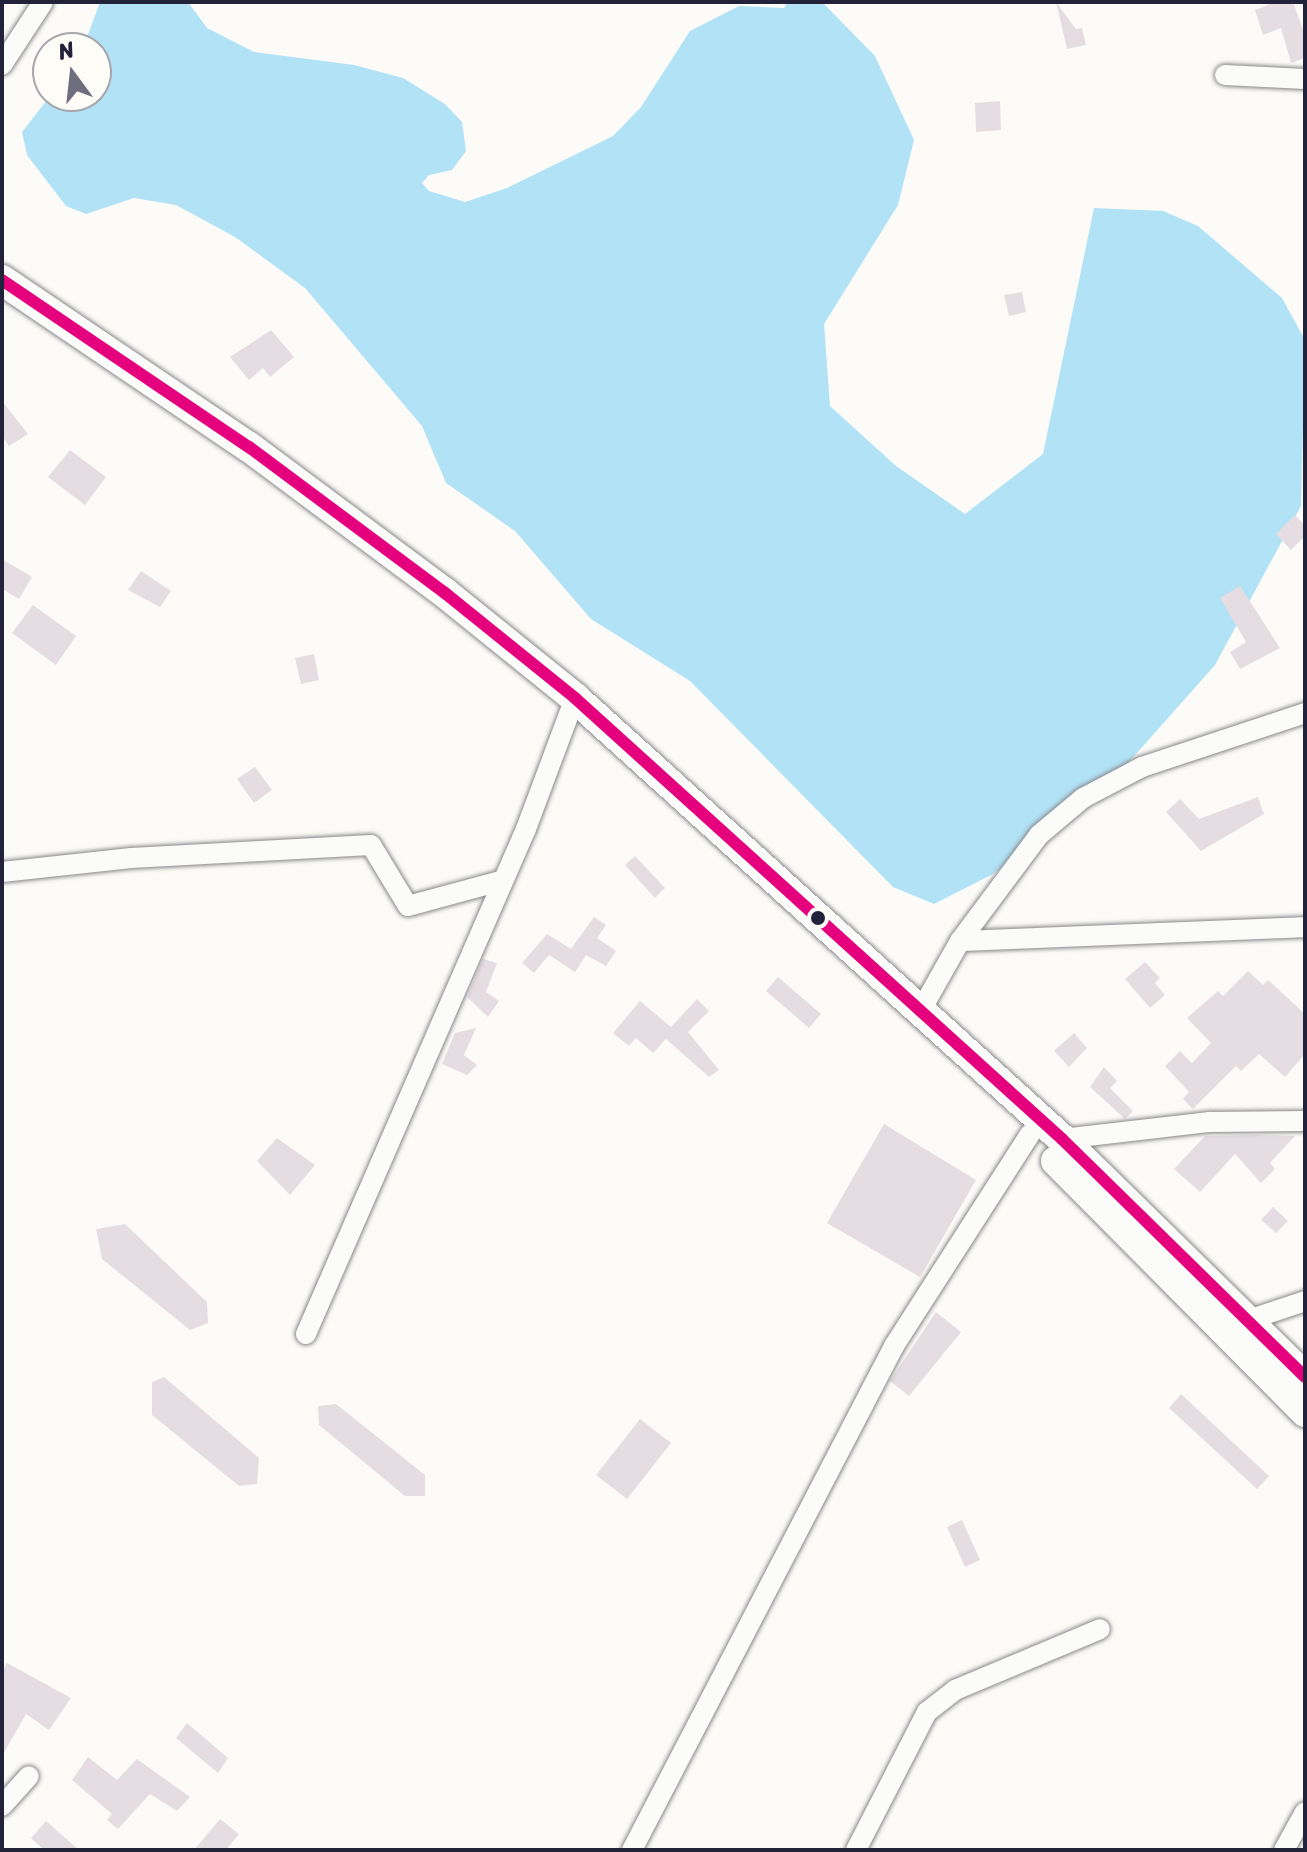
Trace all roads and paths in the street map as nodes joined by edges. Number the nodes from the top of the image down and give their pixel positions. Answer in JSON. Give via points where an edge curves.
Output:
{"nodes":[{"id":1,"x":43,"y":2,"type":"edge"},
{"id":2,"x":2,"y":65,"type":"edge"},
{"id":3,"x":1225,"y":75,"type":"dead end"},
{"id":4,"x":1305,"y":79,"type":"edge"},
{"id":5,"x":2,"y":280,"type":"edge"},
{"id":6,"x":575,"y":698,"type":"junction"},
{"id":7,"x":1305,"y":713,"type":"edge"},
{"id":8,"x":2,"y":872,"type":"edge"},
{"id":9,"x":504,"y":880,"type":"junction"},
{"id":10,"x":1305,"y":927,"type":"edge"},
{"id":11,"x":960,"y":941,"type":"junction"},
{"id":12,"x":921,"y":1010,"type":"junction"},
{"id":13,"x":975,"y":1065,"type":"junction"},
{"id":14,"x":1305,"y":1121,"type":"edge"},
{"id":15,"x":1030,"y":1134,"type":"junction"},
{"id":16,"x":1062,"y":1139,"type":"junction"},
{"id":17,"x":1305,"y":1301,"type":"edge"},
{"id":18,"x":1245,"y":1321,"type":"junction"},
{"id":19,"x":306,"y":1334,"type":"dead end"},
{"id":20,"x":1305,"y":1377,"type":"edge"},
{"id":21,"x":1305,"y":1412,"type":"edge"},
{"id":22,"x":1100,"y":1629,"type":"dead end"},
{"id":23,"x":29,"y":1776,"type":"dead end"},
{"id":24,"x":2,"y":1806,"type":"edge"},
{"id":25,"x":1305,"y":1812,"type":"edge"},
{"id":26,"x":632,"y":1850,"type":"edge"},
{"id":27,"x":856,"y":1850,"type":"edge"},
{"id":28,"x":1284,"y":1850,"type":"edge"}],
"edges":[{"from":1,"to":2,"type":"street"},
{"from":3,"to":4,"type":"street"},
{"from":5,"to":6,"type":"highway","via":[[249,447]]},
{"from":6,"to":9,"type":"street"},
{"from":6,"to":12,"type":"highway"},
{"from":7,"to":11,"type":"street","via":[[1142,767],[1083,798],[1039,835]]},
{"from":8,"to":9,"type":"street","via":[[131,858],[371,845],[408,906]]},
{"from":9,"to":19,"type":"street"},
{"from":10,"to":11,"type":"street"},
{"from":11,"to":12,"type":"street"},
{"from":12,"to":13,"type":"highway"},
{"from":13,"to":15,"type":"highway"},
{"from":13,"to":16,"type":"highway"},
{"from":14,"to":16,"type":"street","via":[[1210,1122]]},
{"from":15,"to":21,"type":"highway"},
{"from":15,"to":26,"type":"street","via":[[894,1346]]},
{"from":16,"to":18,"type":"highway"},
{"from":17,"to":18,"type":"street"},
{"from":18,"to":20,"type":"highway"},
{"from":22,"to":27,"type":"street","via":[[955,1690],[927,1712]]},
{"from":23,"to":24,"type":"street"},
{"from":25,"to":28,"type":"street"}]}
